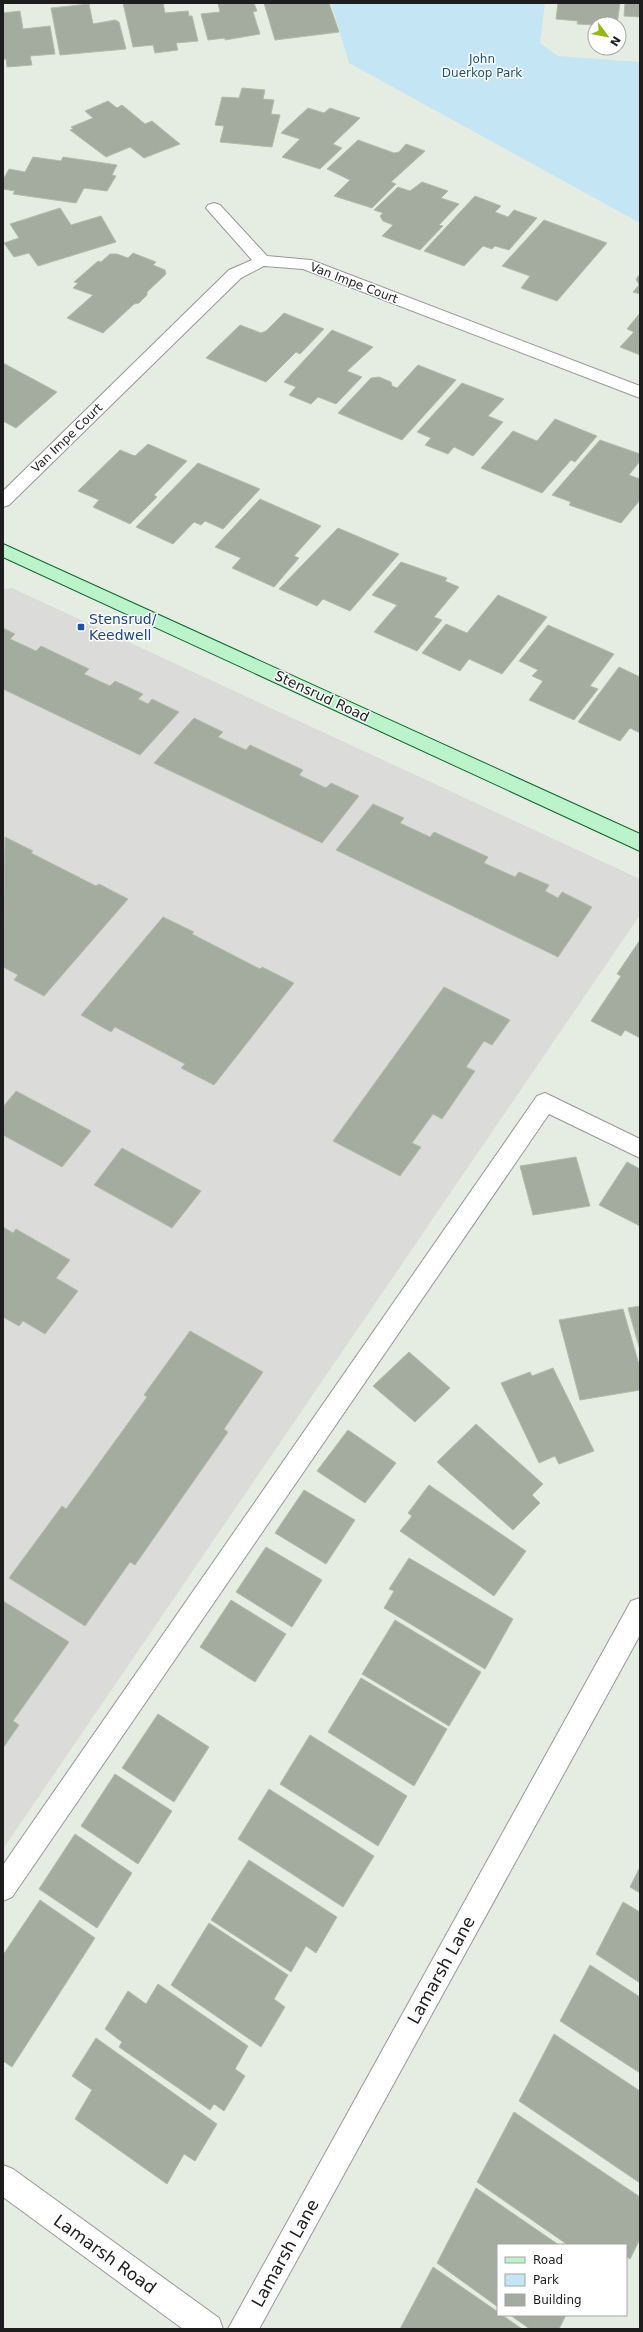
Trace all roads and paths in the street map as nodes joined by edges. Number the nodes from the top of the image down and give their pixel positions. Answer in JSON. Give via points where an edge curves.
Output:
{"nodes":[{"id":1,"x":214,"y":208,"type":"dead end"},
{"id":2,"x":262,"y":261,"type":"junction"},
{"id":3,"x":640,"y":392,"type":"edge"},
{"id":4,"x":3,"y":501,"type":"edge"},
{"id":5,"x":3,"y":550,"type":"edge"},
{"id":6,"x":640,"y":843,"type":"edge"},
{"id":7,"x":640,"y":1149,"type":"edge"},
{"id":8,"x":640,"y":1610,"type":"edge"},
{"id":9,"x":3,"y":1888,"type":"edge"},
{"id":10,"x":3,"y":2179,"type":"edge"},
{"id":11,"x":208,"y":2329,"type":"edge"},
{"id":12,"x":243,"y":2329,"type":"edge"}],
"edges":[{"from":1,"to":2,"type":"street"},
{"from":2,"to":3,"type":"street","name":"Van Impe Court","via":[[305,264]]},
{"from":2,"to":4,"type":"street","name":"Van Impe Court","via":[[235,274]]},
{"from":5,"to":6,"type":"street","name":"Stensrud Road"},
{"from":7,"to":9,"type":"street","via":[[545,1102]]},
{"from":8,"to":12,"type":"street","name":"Lamarsh Lane"},
{"from":10,"to":11,"type":"street","name":"Lamarsh Road"}]}
